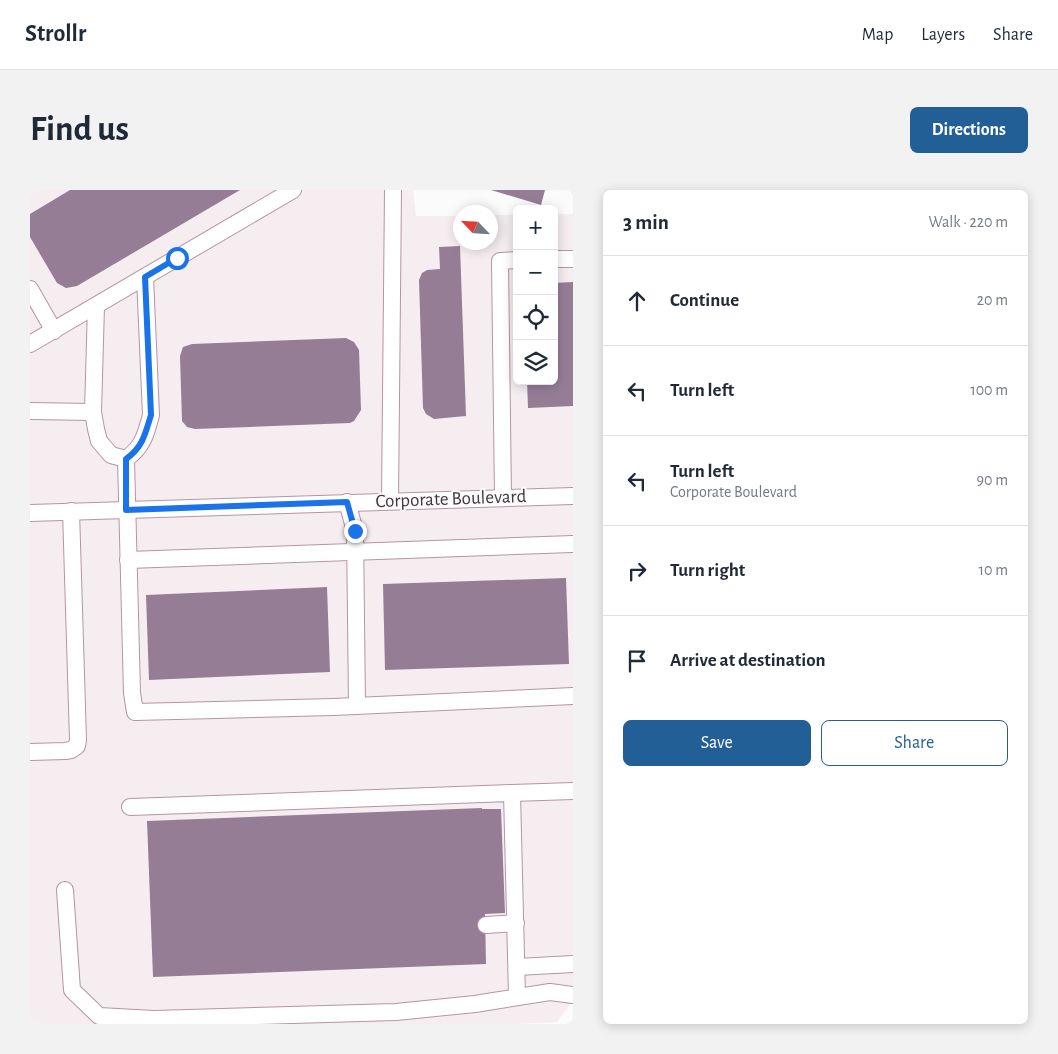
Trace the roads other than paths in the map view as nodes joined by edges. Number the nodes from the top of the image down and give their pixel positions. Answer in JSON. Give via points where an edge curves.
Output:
{"nodes":[{"id":1,"x":292,"y":190,"type":"edge"},
{"id":2,"x":393,"y":190,"type":"edge"},
{"id":3,"x":558,"y":259,"type":"edge"},
{"id":4,"x":573,"y":259,"type":"edge"},
{"id":5,"x":513,"y":260,"type":"edge"},
{"id":6,"x":145,"y":277,"type":"junction"},
{"id":7,"x":30,"y":289,"type":"edge"},
{"id":8,"x":96,"y":306,"type":"junction"},
{"id":9,"x":54,"y":331,"type":"junction"},
{"id":10,"x":30,"y":344,"type":"edge"},
{"id":11,"x":30,"y":411,"type":"edge"},
{"id":12,"x":93,"y":412,"type":"junction"},
{"id":13,"x":126,"y":459,"type":"junction"},
{"id":14,"x":573,"y":496,"type":"edge"},
{"id":15,"x":503,"y":498,"type":"junction"},
{"id":16,"x":390,"y":501,"type":"junction"},
{"id":17,"x":347,"y":502,"type":"junction"},
{"id":18,"x":126,"y":510,"type":"junction"},
{"id":19,"x":71,"y":512,"type":"junction"},
{"id":20,"x":30,"y":513,"type":"edge"},
{"id":21,"x":573,"y":544,"type":"edge"},
{"id":22,"x":355,"y":553,"type":"junction"},
{"id":23,"x":128,"y":560,"type":"junction"},
{"id":24,"x":573,"y":696,"type":"edge"},
{"id":25,"x":357,"y":706,"type":"junction"},
{"id":26,"x":30,"y":752,"type":"edge"},
{"id":27,"x":573,"y":791,"type":"edge"},
{"id":28,"x":512,"y":793,"type":"junction"},
{"id":29,"x":130,"y":807,"type":"dead end"},
{"id":30,"x":64,"y":890,"type":"dead end"},
{"id":31,"x":516,"y":923,"type":"junction"},
{"id":32,"x":486,"y":924,"type":"dead end"},
{"id":33,"x":573,"y":964,"type":"edge"},
{"id":34,"x":517,"y":967,"type":"junction"},
{"id":35,"x":573,"y":994,"type":"edge"},
{"id":36,"x":517,"y":997,"type":"junction"}],
"edges":[{"from":1,"to":6,"type":"street"},
{"from":2,"to":16,"type":"street"},
{"from":3,"to":4,"type":"street"},
{"from":5,"to":15,"type":"street","via":[[500,261]]},
{"from":6,"to":8,"type":"street"},
{"from":6,"to":13,"type":"street","via":[[151,415],[137,452]]},
{"from":7,"to":9,"type":"street"},
{"from":8,"to":9,"type":"street"},
{"from":8,"to":12,"type":"street"},
{"from":9,"to":10,"type":"street"},
{"from":11,"to":12,"type":"street"},
{"from":12,"to":13,"type":"street","via":[[99,441],[111,455]]},
{"from":13,"to":18,"type":"street"},
{"from":14,"to":15,"type":"street","name":"Corporate Boulevard"},
{"from":15,"to":16,"type":"street","name":"Corporate Boulevard"},
{"from":16,"to":17,"type":"street","name":"Corporate Boulevard"},
{"from":17,"to":18,"type":"street","name":"Corporate Boulevard"},
{"from":17,"to":22,"type":"street","via":[[355,531]]},
{"from":18,"to":19,"type":"street","name":"Corporate Boulevard"},
{"from":18,"to":23,"type":"street"},
{"from":19,"to":20,"type":"street","name":"Corporate Boulevard"},
{"from":19,"to":26,"type":"street","via":[[77,746],[71,750]]},
{"from":21,"to":22,"type":"street"},
{"from":22,"to":23,"type":"street"},
{"from":22,"to":25,"type":"street"},
{"from":23,"to":25,"type":"street","via":[[135,712]]},
{"from":24,"to":25,"type":"street"},
{"from":27,"to":28,"type":"street"},
{"from":28,"to":29,"type":"street","via":[[448,802]]},
{"from":28,"to":31,"type":"street"},
{"from":30,"to":36,"type":"street","via":[[72,990],[98,1016],[154,1018],[396,1012]]},
{"from":31,"to":32,"type":"street"},
{"from":31,"to":34,"type":"street"},
{"from":33,"to":34,"type":"street"},
{"from":34,"to":36,"type":"street"},
{"from":35,"to":36,"type":"street","via":[[550,992]]}]}
